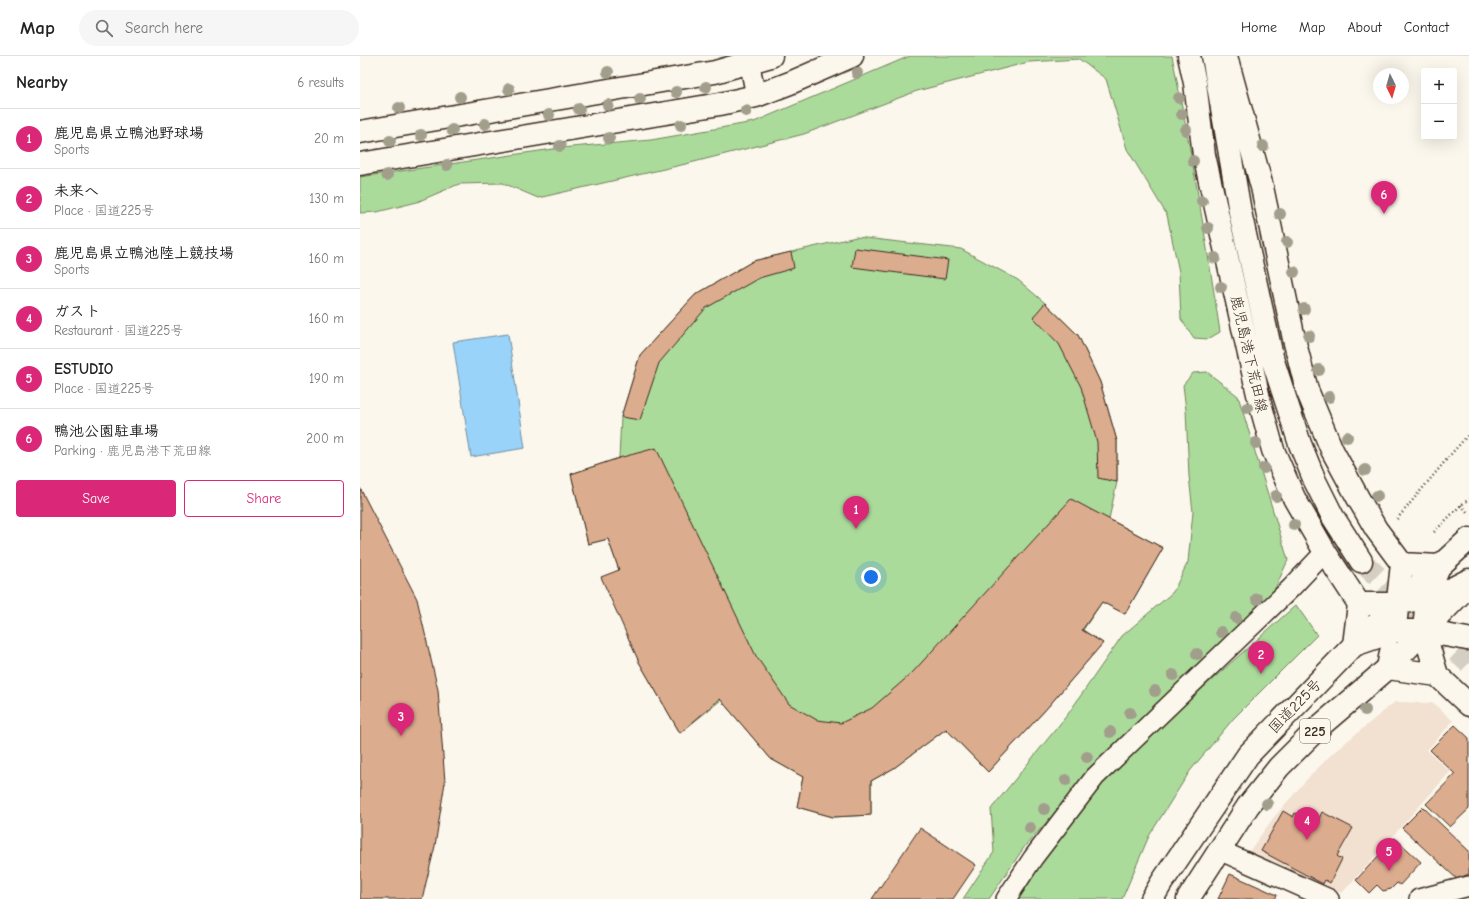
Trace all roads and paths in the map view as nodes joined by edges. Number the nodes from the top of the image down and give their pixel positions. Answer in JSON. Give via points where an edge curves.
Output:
{"nodes":[{"id":1,"x":770,"y":56,"type":"edge"},
{"id":2,"x":852,"y":56,"type":"edge"},
{"id":3,"x":1189,"y":56,"type":"edge"},
{"id":4,"x":1213,"y":56,"type":"edge"},
{"id":5,"x":1226,"y":56,"type":"edge"},
{"id":6,"x":749,"y":59,"type":"edge"},
{"id":7,"x":1195,"y":83,"type":"junction"},
{"id":8,"x":756,"y":96,"type":"junction"},
{"id":9,"x":360,"y":132,"type":"edge"},
{"id":10,"x":360,"y":164,"type":"edge"},
{"id":11,"x":1240,"y":212,"type":"junction"},
{"id":12,"x":1469,"y":434,"type":"edge"},
{"id":13,"x":1469,"y":499,"type":"edge"},
{"id":14,"x":1461,"y":505,"type":"junction"},
{"id":15,"x":1469,"y":514,"type":"edge"},
{"id":16,"x":1397,"y":519,"type":"dead end"},
{"id":17,"x":1434,"y":532,"type":"dead end"},
{"id":18,"x":1469,"y":539,"type":"edge"},
{"id":19,"x":1325,"y":552,"type":"junction"},
{"id":20,"x":1361,"y":561,"type":"tunnel mouth"},
{"id":21,"x":1402,"y":564,"type":"junction"},
{"id":22,"x":1439,"y":566,"type":"junction"},
{"id":23,"x":1469,"y":580,"type":"edge"},
{"id":24,"x":1469,"y":585,"type":"edge"},
{"id":25,"x":1427,"y":596,"type":"junction"},
{"id":26,"x":1359,"y":604,"type":"junction"},
{"id":27,"x":1398,"y":604,"type":"junction"},
{"id":28,"x":1424,"y":631,"type":"junction"},
{"id":29,"x":1395,"y":632,"type":"junction"},
{"id":30,"x":1468,"y":636,"type":"edge"},
{"id":31,"x":1354,"y":645,"type":"junction"},
{"id":32,"x":1388,"y":668,"type":"junction"},
{"id":33,"x":1438,"y":675,"type":"junction"},
{"id":34,"x":1469,"y":705,"type":"edge"},
{"id":35,"x":1219,"y":850,"type":"junction"},
{"id":36,"x":1469,"y":886,"type":"edge"},
{"id":37,"x":1006,"y":899,"type":"edge"},
{"id":38,"x":1152,"y":899,"type":"edge"},
{"id":39,"x":1188,"y":899,"type":"edge"},
{"id":40,"x":1329,"y":899,"type":"edge"},
{"id":41,"x":1419,"y":899,"type":"edge"}],
"edges":[{"from":1,"to":6,"type":"main road"},
{"from":2,"to":8,"type":"main road"},
{"from":3,"to":7,"type":"main road","name":"鹿児島港下荒田線"},
{"from":4,"to":11,"type":"main road","name":"鹿児島港下荒田線"},
{"from":5,"to":21,"type":"main road","via":[[1262,187],[1294,339],[1308,390],[1332,450],[1376,529]]},
{"from":6,"to":8,"type":"street"},
{"from":6,"to":9,"type":"main road","via":[[715,72]]},
{"from":7,"to":11,"type":"main road","name":"鹿児島港下荒田線"},
{"from":7,"to":19,"type":"main road","name":"鹿児島港下荒田線","via":[[1204,154],[1260,404],[1273,450],[1294,498]]},
{"from":8,"to":10,"type":"main road"},
{"from":11,"to":20,"type":"main road","name":"鹿児島港下荒田線","via":[[1273,361],[1300,444],[1314,481]]},
{"from":12,"to":16,"type":"path"},
{"from":13,"to":14,"type":"path"},
{"from":14,"to":15,"type":"path"},
{"from":14,"to":17,"type":"path"},
{"from":18,"to":22,"type":"main road","name":"国道225号","number":"225"},
{"from":19,"to":26,"type":"main road","name":"鹿児島港下荒田線"},
{"from":19,"to":37,"type":"street","via":[[1095,777],[1033,858]]},
{"from":21,"to":22,"type":"main road"},
{"from":21,"to":27,"type":"main road"},
{"from":22,"to":25,"type":"main road"},
{"from":22,"to":27,"type":"main road","name":"国道225号","number":"225"},
{"from":23,"to":25,"type":"main road","via":[[1447,591]]},
{"from":24,"to":28,"type":"main road","name":"国道225号","number":"225"},
{"from":25,"to":27,"type":"main road"},
{"from":25,"to":28,"type":"main road"},
{"from":26,"to":27,"type":"main road"},
{"from":26,"to":31,"type":"main road"},
{"from":27,"to":29,"type":"main road"},
{"from":27,"to":31,"type":"main road","name":"国道225号","number":"225"},
{"from":28,"to":29,"type":"main road"},
{"from":28,"to":30,"type":"main road"},
{"from":28,"to":32,"type":"main road","name":"国道225号","number":"225"},
{"from":28,"to":33,"type":"main road"},
{"from":29,"to":31,"type":"main road"},
{"from":29,"to":32,"type":"main road"},
{"from":31,"to":38,"type":"main road","name":"国道225号","number":"225","via":[[1248,755]]},
{"from":32,"to":33,"type":"main road"},
{"from":32,"to":35,"type":"main road","name":"国道225号","number":"225","via":[[1319,727],[1279,768],[1248,806]]},
{"from":33,"to":34,"type":"main road"},
{"from":35,"to":39,"type":"main road","name":"国道225号","number":"225"},
{"from":35,"to":40,"type":"street"},
{"from":36,"to":41,"type":"street"}]}
